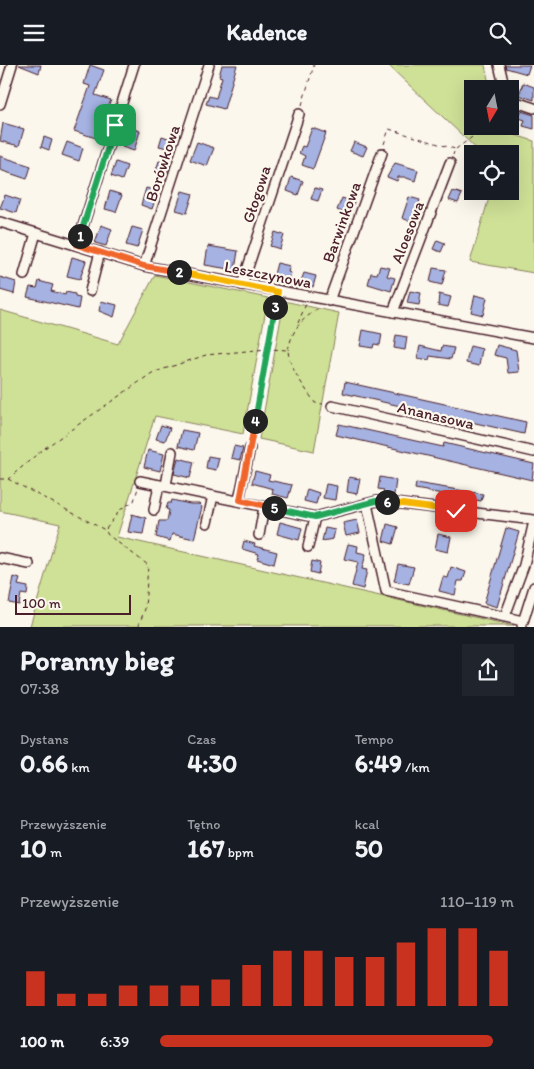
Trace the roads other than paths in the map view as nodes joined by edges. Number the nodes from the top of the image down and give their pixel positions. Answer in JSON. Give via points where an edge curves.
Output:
{"nodes":[{"id":1,"x":12,"y":65,"type":"edge"},
{"id":2,"x":134,"y":65,"type":"edge"},
{"id":3,"x":499,"y":65,"type":"edge"},
{"id":4,"x":209,"y":67,"type":"edge"},
{"id":5,"x":503,"y":80,"type":"edge"},
{"id":6,"x":519,"y":103,"type":"edge"},
{"id":7,"x":0,"y":104,"type":"edge"},
{"id":8,"x":534,"y":107,"type":"edge"},
{"id":9,"x":299,"y":114,"type":"road end"},
{"id":10,"x":382,"y":153,"type":"road end"},
{"id":11,"x":450,"y":163,"type":"road end"},
{"id":12,"x":0,"y":222,"type":"edge"},
{"id":13,"x":36,"y":233,"type":"junction"},
{"id":14,"x":77,"y":245,"type":"junction"},
{"id":15,"x":100,"y":252,"type":"junction"},
{"id":16,"x":144,"y":266,"type":"junction"},
{"id":17,"x":24,"y":275,"type":"dead end"},
{"id":18,"x":242,"y":285,"type":"junction"},
{"id":19,"x":90,"y":291,"type":"dead end"},
{"id":20,"x":329,"y":301,"type":"junction"},
{"id":21,"x":393,"y":312,"type":"junction"},
{"id":22,"x":534,"y":338,"type":"edge"},
{"id":23,"x":332,"y":406,"type":"road end"},
{"id":24,"x":250,"y":449,"type":"road end"},
{"id":25,"x":534,"y":452,"type":"edge"},
{"id":26,"x":172,"y":453,"type":"dead end"},
{"id":27,"x":140,"y":481,"type":"road end"},
{"id":28,"x":163,"y":485,"type":"junction"},
{"id":29,"x":213,"y":496,"type":"junction"},
{"id":30,"x":240,"y":500,"type":"junction"},
{"id":31,"x":367,"y":504,"type":"junction"},
{"id":32,"x":264,"y":507,"type":"junction"},
{"id":33,"x":154,"y":510,"type":"dead end"},
{"id":34,"x":315,"y":517,"type":"junction"},
{"id":35,"x":534,"y":520,"type":"edge"},
{"id":36,"x":207,"y":523,"type":"dead end"},
{"id":37,"x":259,"y":535,"type":"dead end"},
{"id":38,"x":308,"y":547,"type":"dead end"},
{"id":39,"x":0,"y":558,"type":"edge"},
{"id":40,"x":29,"y":564,"type":"dead end"},
{"id":41,"x":534,"y":587,"type":"edge"},
{"id":42,"x":505,"y":616,"type":"junction"},
{"id":43,"x":522,"y":624,"type":"edge"}],
"edges":[{"from":1,"to":7,"type":"street"},
{"from":2,"to":14,"type":"street"},
{"from":3,"to":5,"type":"street"},
{"from":4,"to":16,"type":"street","name":"Borówkowa"},
{"from":6,"to":8,"type":"street"},
{"from":9,"to":18,"type":"street","name":"Głogowa"},
{"from":10,"to":20,"type":"street","name":"Barwinkowa"},
{"from":11,"to":21,"type":"street","name":"Aloesowa"},
{"from":12,"to":13,"type":"street","name":"Leszczynowa"},
{"from":13,"to":14,"type":"street","name":"Leszczynowa"},
{"from":13,"to":17,"type":"street"},
{"from":14,"to":15,"type":"street","name":"Leszczynowa"},
{"from":15,"to":16,"type":"street","name":"Leszczynowa"},
{"from":15,"to":19,"type":"street"},
{"from":16,"to":18,"type":"street","name":"Leszczynowa"},
{"from":18,"to":20,"type":"street","name":"Leszczynowa"},
{"from":20,"to":21,"type":"street","name":"Leszczynowa"},
{"from":21,"to":22,"type":"street","name":"Leszczynowa"},
{"from":23,"to":25,"type":"street","name":"Ananasowa"},
{"from":24,"to":30,"type":"street"},
{"from":26,"to":28,"type":"street"},
{"from":27,"to":28,"type":"street"},
{"from":28,"to":29,"type":"street"},
{"from":28,"to":33,"type":"street"},
{"from":29,"to":30,"type":"street"},
{"from":29,"to":36,"type":"street"},
{"from":30,"to":32,"type":"street"},
{"from":31,"to":34,"type":"street"},
{"from":31,"to":35,"type":"street","via":[[376,501]]},
{"from":31,"to":42,"type":"street","via":[[386,591]]},
{"from":32,"to":34,"type":"street"},
{"from":32,"to":37,"type":"street"},
{"from":34,"to":38,"type":"street"},
{"from":35,"to":42,"type":"street","via":[[524,565]]},
{"from":39,"to":40,"type":"street"},
{"from":41,"to":43,"type":"street"},
{"from":42,"to":43,"type":"street"}]}
